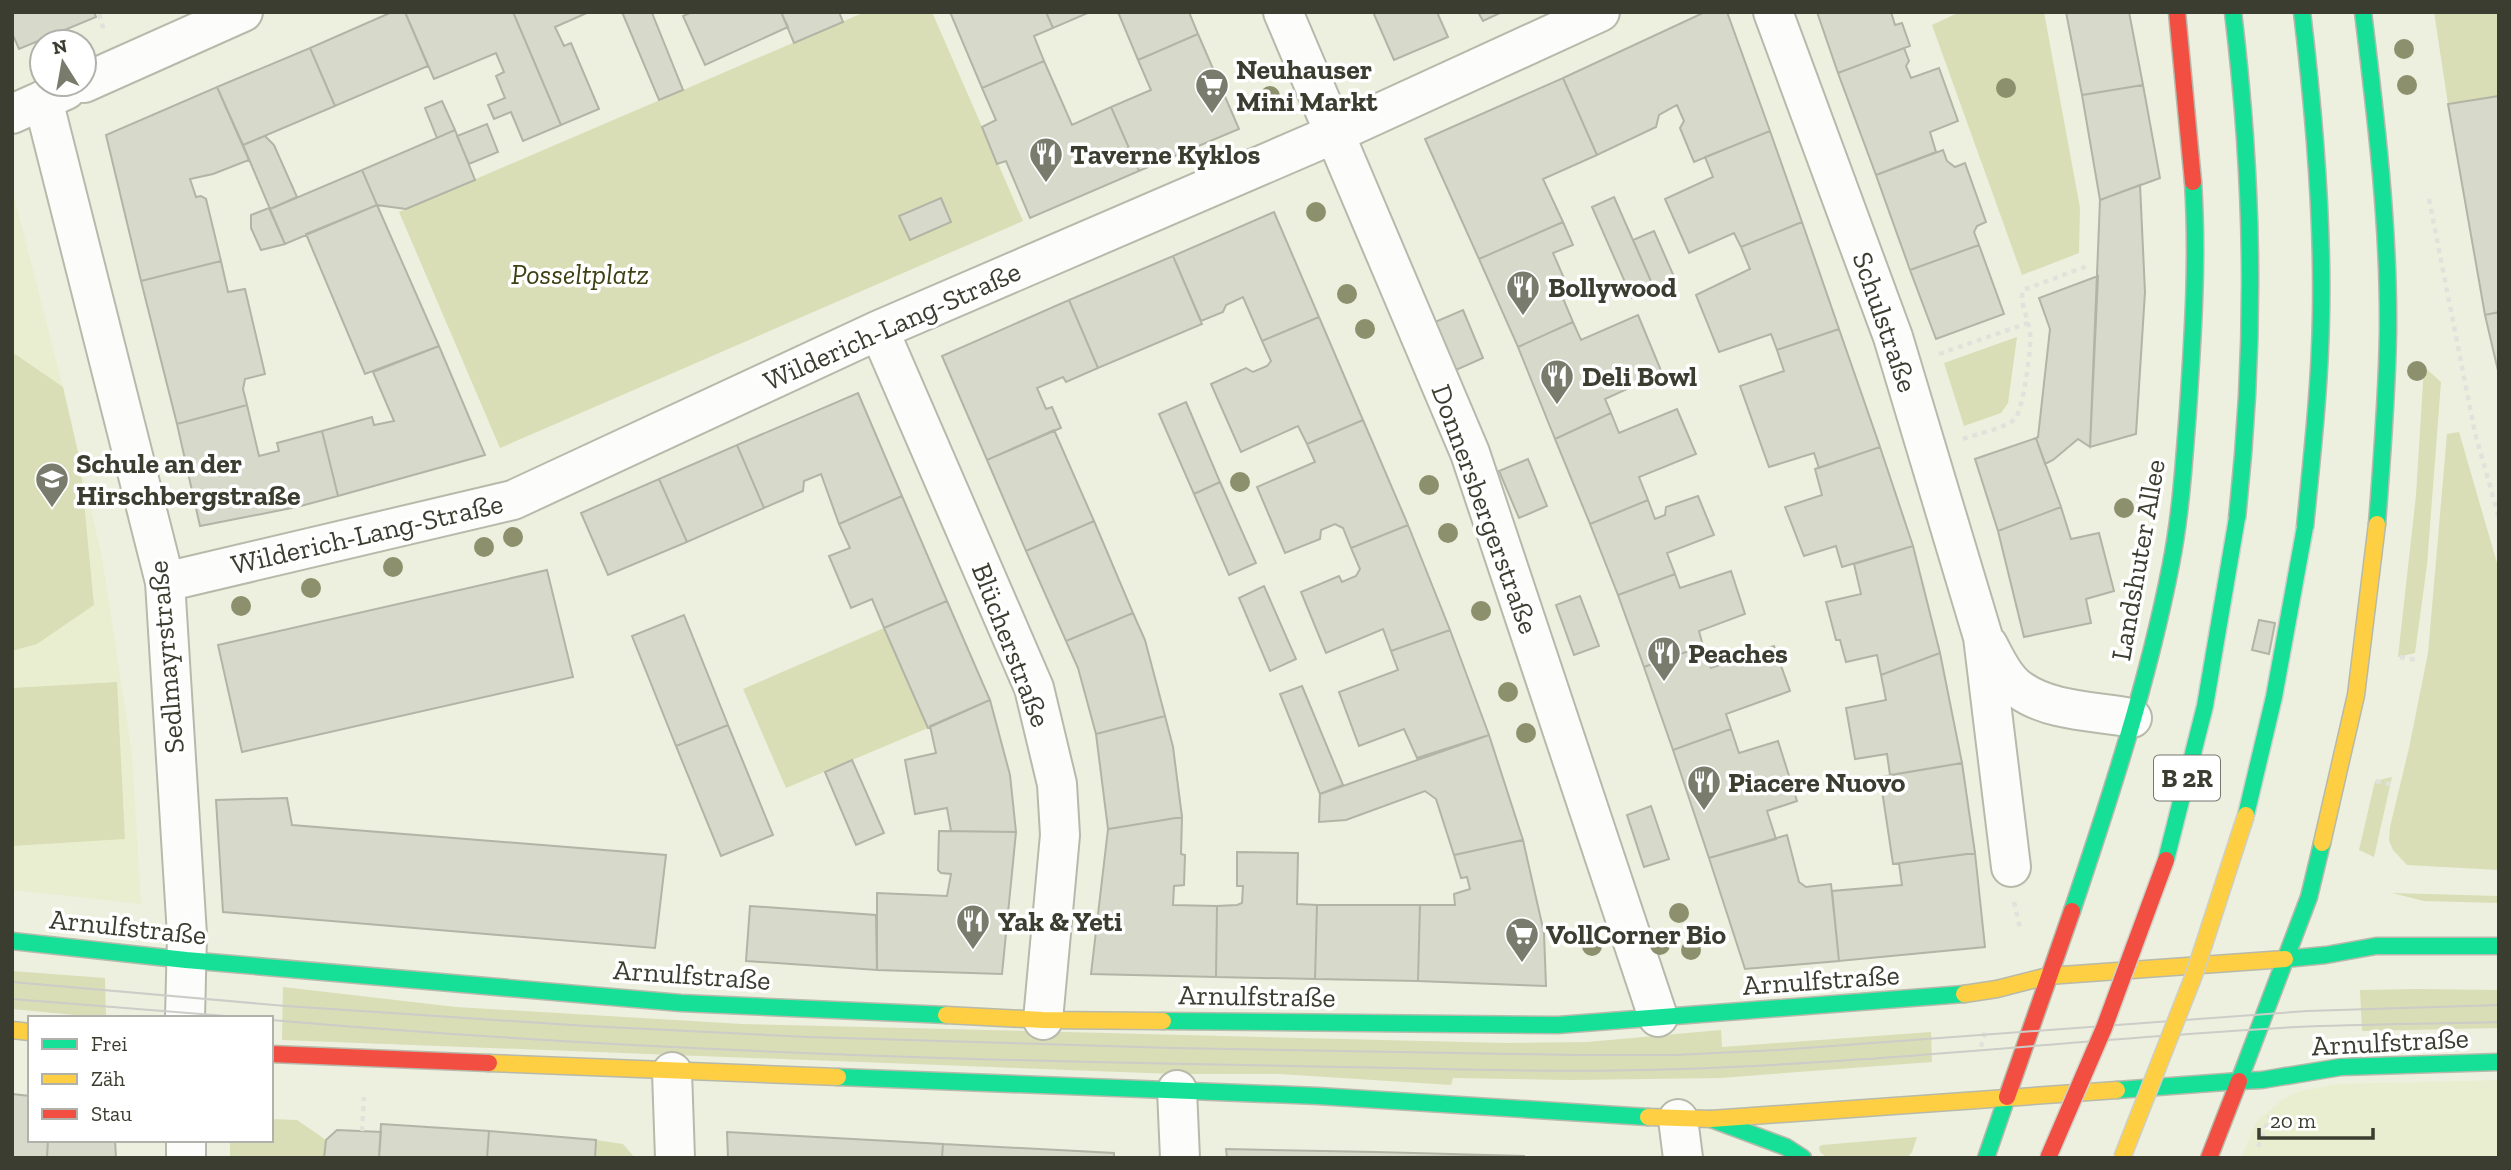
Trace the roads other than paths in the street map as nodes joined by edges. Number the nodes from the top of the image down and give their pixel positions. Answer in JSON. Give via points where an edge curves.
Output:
{"nodes":[{"id":1,"x":243,"y":12,"type":"edge"},
{"id":2,"x":1283,"y":12,"type":"edge"},
{"id":3,"x":1600,"y":12,"type":"edge"},
{"id":4,"x":1773,"y":12,"type":"edge"},
{"id":5,"x":2177,"y":12,"type":"edge"},
{"id":6,"x":2234,"y":12,"type":"edge"},
{"id":7,"x":2302,"y":12,"type":"edge"},
{"id":8,"x":2363,"y":12,"type":"edge"},
{"id":9,"x":98,"y":76,"type":"edge"},
{"id":10,"x":48,"y":98,"type":"edge"},
{"id":11,"x":27,"y":107,"type":"edge"},
{"id":12,"x":1336,"y":133,"type":"junction"},
{"id":13,"x":879,"y":330,"type":"junction"},
{"id":14,"x":165,"y":582,"type":"junction"},
{"id":15,"x":1983,"y":637,"type":"junction"},
{"id":16,"x":2132,"y":718,"type":"junction"},
{"id":17,"x":2011,"y":867,"type":"dead end"},
{"id":18,"x":12,"y":941,"type":"edge"},
{"id":19,"x":2499,"y":946,"type":"edge"},
{"id":20,"x":2285,"y":959,"type":"junction"},
{"id":21,"x":186,"y":960,"type":"junction"},
{"id":22,"x":2048,"y":976,"type":"junction"},
{"id":23,"x":185,"y":1016,"type":"edge"},
{"id":24,"x":1658,"y":1017,"type":"junction"},
{"id":25,"x":1043,"y":1020,"type":"junction"},
{"id":26,"x":273,"y":1054,"type":"edge"},
{"id":27,"x":2499,"y":1062,"type":"edge"},
{"id":28,"x":672,"y":1072,"type":"junction"},
{"id":29,"x":2239,"y":1081,"type":"junction"},
{"id":30,"x":1177,"y":1090,"type":"junction"},
{"id":31,"x":2007,"y":1097,"type":"junction"},
{"id":32,"x":1695,"y":1119,"type":"junction"},
{"id":33,"x":676,"y":1158,"type":"edge"},
{"id":34,"x":1180,"y":1158,"type":"edge"},
{"id":35,"x":1683,"y":1158,"type":"edge"},
{"id":36,"x":1803,"y":1158,"type":"edge"},
{"id":37,"x":1986,"y":1158,"type":"edge"},
{"id":38,"x":2048,"y":1158,"type":"edge"},
{"id":39,"x":2122,"y":1158,"type":"edge"},
{"id":40,"x":2209,"y":1158,"type":"edge"}],
"edges":[{"from":1,"to":9,"type":"street"},
{"from":2,"to":12,"type":"street","name":"Donnersbergerstraße"},
{"from":3,"to":12,"type":"street","name":"Wilderich-Lang-Straße"},
{"from":4,"to":15,"type":"street","name":"Schulstraße","via":[[1893,337]]},
{"from":5,"to":16,"type":"main road","name":"Landshuter Allee","via":[[2196,242],[2194,326],[2175,540],[2158,627]]},
{"from":6,"to":38,"type":"main road","number":"B 2R","bridge":true,"via":[[2248,162],[2251,279],[2248,405],[2237,518],[2205,706],[2170,848],[2104,1028]]},
{"from":7,"to":39,"type":"main road","number":"B 2R","bridge":true,"via":[[2316,158],[2321,284],[2317,412],[2305,527],[2271,717],[2233,863]]},
{"from":8,"to":20,"type":"main road","via":[[2386,244],[2387,345],[2378,506],[2356,695],[2309,897]]},
{"from":10,"to":11,"type":"street"},
{"from":11,"to":14,"type":"street","name":"Sedlmayrstraße"},
{"from":12,"to":13,"type":"street","name":"Wilderich-Lang-Straße"},
{"from":12,"to":24,"type":"street","name":"Donnersbergerstraße","via":[[1470,453]]},
{"from":13,"to":14,"type":"street","name":"Wilderich-Lang-Straße","via":[[513,500]]},
{"from":13,"to":25,"type":"street","name":"Blücherstraße","via":[[1034,688],[1045,733],[1057,784],[1060,835]]},
{"from":14,"to":21,"type":"street","name":"Sedlmayrstraße"},
{"from":15,"to":16,"type":"street","name":"Schulstraße","via":[[2018,689],[2043,703]]},
{"from":15,"to":17,"type":"street","name":"Schulstraße"},
{"from":16,"to":22,"type":"main road","name":"Landshuter Allee","via":[[2080,891]]},
{"from":18,"to":21,"type":"main road","name":"Arnulfstraße"},
{"from":19,"to":20,"type":"main road","name":"Arnulfstraße","via":[[2376,946]]},
{"from":20,"to":22,"type":"main road","name":"Arnulfstraße"},
{"from":20,"to":29,"type":"main road"},
{"from":21,"to":23,"type":"street","name":"Sedlmayrstraße"},
{"from":21,"to":25,"type":"main road","name":"Arnulfstraße","via":[[681,1003]]},
{"from":22,"to":24,"type":"main road","name":"Arnulfstraße","via":[[1948,997]]},
{"from":22,"to":31,"type":"main road","name":"Landshuter Allee"},
{"from":24,"to":25,"type":"main road","name":"Arnulfstraße","via":[[1537,1025]]},
{"from":26,"to":28,"type":"main road","name":"Arnulfstraße"},
{"from":27,"to":29,"type":"main road","name":"Arnulfstraße","via":[[2341,1067]]},
{"from":28,"to":30,"type":"main road","name":"Arnulfstraße"},
{"from":28,"to":33,"type":"street"},
{"from":29,"to":31,"type":"main road","name":"Arnulfstraße"},
{"from":29,"to":40,"type":"main road"},
{"from":30,"to":32,"type":"main road","name":"Arnulfstraße"},
{"from":30,"to":34,"type":"street"},
{"from":31,"to":32,"type":"main road","name":"Arnulfstraße"},
{"from":31,"to":37,"type":"main road","name":"Landshuter Allee"},
{"from":32,"to":35,"type":"street"},
{"from":32,"to":36,"type":"main road","via":[[1786,1147]]}]}
